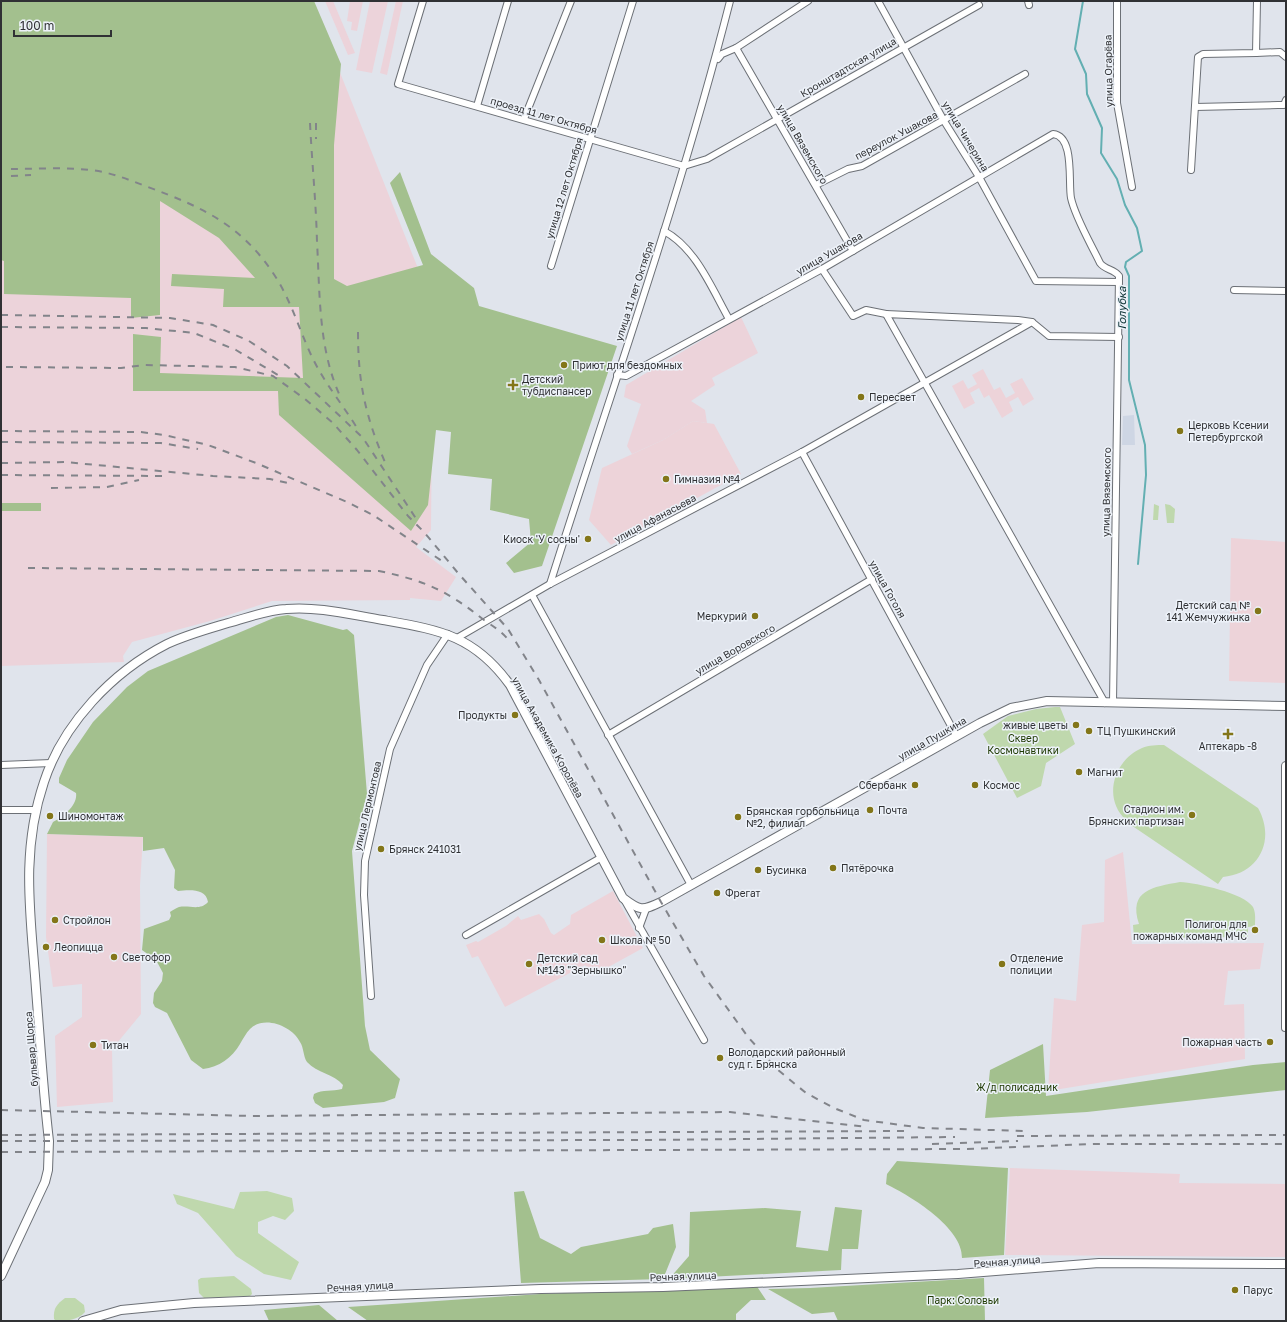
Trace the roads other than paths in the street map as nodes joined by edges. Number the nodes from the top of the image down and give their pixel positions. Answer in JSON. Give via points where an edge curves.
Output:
{"nodes":[{"id":1,"x":423,"y":1,"type":"edge"},
{"id":2,"x":508,"y":1,"type":"edge"},
{"id":3,"x":571,"y":1,"type":"edge"},
{"id":4,"x":633,"y":1,"type":"edge"},
{"id":5,"x":730,"y":1,"type":"edge"},
{"id":6,"x":808,"y":1,"type":"edge"},
{"id":7,"x":878,"y":1,"type":"edge"},
{"id":8,"x":1117,"y":1,"type":"edge"},
{"id":9,"x":1257,"y":1,"type":"edge"},
{"id":10,"x":979,"y":5,"type":"dead end"},
{"id":11,"x":903,"y":47,"type":"junction"},
{"id":12,"x":736,"y":48,"type":"junction"},
{"id":13,"x":1256,"y":53,"type":"junction"},
{"id":14,"x":1286,"y":57,"type":"edge"},
{"id":15,"x":716,"y":62,"type":"junction"},
{"id":16,"x":1025,"y":74,"type":"dead end"},
{"id":17,"x":1286,"y":100,"type":"edge"},
{"id":18,"x":477,"y":106,"type":"junction"},
{"id":19,"x":1195,"y":107,"type":"junction"},
{"id":20,"x":524,"y":119,"type":"junction"},
{"id":21,"x":778,"y":119,"type":"junction"},
{"id":22,"x":944,"y":120,"type":"junction"},
{"id":23,"x":589,"y":138,"type":"junction"},
{"id":24,"x":684,"y":166,"type":"junction"},
{"id":25,"x":1191,"y":170,"type":"dead end"},
{"id":26,"x":979,"y":177,"type":"junction"},
{"id":27,"x":816,"y":185,"type":"junction"},
{"id":28,"x":1132,"y":187,"type":"dead end"},
{"id":29,"x":664,"y":231,"type":"junction"},
{"id":30,"x":853,"y":250,"type":"junction"},
{"id":31,"x":551,"y":266,"type":"dead end"},
{"id":32,"x":822,"y":269,"type":"junction"},
{"id":33,"x":1119,"y":282,"type":"junction"},
{"id":34,"x":1234,"y":290,"type":"dead end"},
{"id":35,"x":1286,"y":291,"type":"edge"},
{"id":36,"x":886,"y":314,"type":"junction"},
{"id":37,"x":729,"y":320,"type":"junction"},
{"id":38,"x":1032,"y":322,"type":"junction"},
{"id":39,"x":1119,"y":337,"type":"junction"},
{"id":40,"x":617,"y":375,"type":"junction"},
{"id":41,"x":926,"y":383,"type":"junction"},
{"id":42,"x":802,"y":452,"type":"junction"},
{"id":43,"x":872,"y":580,"type":"junction"},
{"id":44,"x":550,"y":584,"type":"junction"},
{"id":45,"x":532,"y":595,"type":"junction"},
{"id":46,"x":448,"y":634,"type":"junction"},
{"id":47,"x":457,"y":638,"type":"junction"},
{"id":48,"x":1109,"y":703,"type":"junction"},
{"id":49,"x":1286,"y":706,"type":"edge"},
{"id":50,"x":608,"y":735,"type":"junction"},
{"id":51,"x":956,"y":735,"type":"junction"},
{"id":52,"x":51,"y":763,"type":"junction"},
{"id":53,"x":1,"y":764,"type":"edge"},
{"id":54,"x":1286,"y":766,"type":"edge"},
{"id":55,"x":1,"y":810,"type":"edge"},
{"id":56,"x":36,"y":810,"type":"junction"},
{"id":57,"x":1286,"y":848,"type":"edge"},
{"id":58,"x":602,"y":857,"type":"junction"},
{"id":59,"x":691,"y":885,"type":"junction"},
{"id":60,"x":623,"y":898,"type":"junction"},
{"id":61,"x":646,"y":909,"type":"junction"},
{"id":62,"x":639,"y":928,"type":"junction"},
{"id":63,"x":466,"y":935,"type":"dead end"},
{"id":64,"x":370,"y":996,"type":"dead end"},
{"id":65,"x":1285,"y":1028,"type":"dead end"},
{"id":66,"x":704,"y":1040,"type":"dead end"},
{"id":67,"x":1286,"y":1264,"type":"edge"},
{"id":68,"x":1,"y":1276,"type":"edge"},
{"id":69,"x":83,"y":1321,"type":"edge"}],
"edges":[{"from":1,"to":18,"type":"street","name":"проезд 11 лет Октября","via":[[398,84]]},
{"from":2,"to":18,"type":"street"},
{"from":3,"to":20,"type":"street"},
{"from":4,"to":23,"type":"street","name":"улица 12 лет Октября"},
{"from":5,"to":15,"type":"street","name":"улица 11 лет Октября"},
{"from":6,"to":12,"type":"street"},
{"from":7,"to":11,"type":"street","name":"улица Чичерина"},
{"from":8,"to":28,"type":"street","name":"улица Огарёва","via":[[1117,103]]},
{"from":9,"to":13,"type":"street"},
{"from":10,"to":11,"type":"street","name":"Кронштадтская улица"},
{"from":11,"to":21,"type":"street","name":"Кронштадтская улица"},
{"from":11,"to":22,"type":"street","name":"улица Чичерина"},
{"from":12,"to":15,"type":"street","via":[[722,54]]},
{"from":12,"to":21,"type":"street","name":"улица Вяземского"},
{"from":13,"to":14,"type":"street","via":[[1280,52]]},
{"from":13,"to":19,"type":"street","via":[[1198,56]]},
{"from":15,"to":24,"type":"street","name":"улица 11 лет Октября"},
{"from":16,"to":22,"type":"street","name":"переулок Ушакова"},
{"from":17,"to":19,"type":"street","via":[[1284,105]]},
{"from":18,"to":20,"type":"street","name":"проезд 11 лет Октября"},
{"from":19,"to":25,"type":"street"},
{"from":20,"to":23,"type":"street","name":"проезд 11 лет Октября"},
{"from":21,"to":24,"type":"street","name":"Кронштадтская улица","via":[[707,159]]},
{"from":21,"to":27,"type":"street","name":"улица Вяземского"},
{"from":22,"to":26,"type":"street","name":"улица Чичерина"},
{"from":22,"to":27,"type":"street","name":"переулок Ушакова","via":[[862,166],[848,169]]},
{"from":23,"to":24,"type":"street","name":"проезд 11 лет Октября"},
{"from":23,"to":31,"type":"street","name":"улица 12 лет Октября"},
{"from":24,"to":29,"type":"street","name":"улица 11 лет Октября"},
{"from":26,"to":30,"type":"street","name":"улица Ушакова"},
{"from":26,"to":33,"type":"street","name":"улица Чичерина","via":[[1036,281]]},
{"from":26,"to":33,"type":"street","name":"улица Ушакова","via":[[1057,134],[1068,151],[1071,197],[1075,207],[1100,263],[1103,268],[1117,273]]},
{"from":27,"to":30,"type":"street","name":"улица Вяземского"},
{"from":29,"to":37,"type":"street","via":[[684,246],[706,277]]},
{"from":29,"to":40,"type":"street","name":"улица 11 лет Октября"},
{"from":30,"to":32,"type":"street","name":"улица Ушакова"},
{"from":32,"to":36,"type":"street","via":[[854,316],[866,310]]},
{"from":32,"to":37,"type":"street","name":"улица Ушакова"},
{"from":33,"to":39,"type":"street","name":"улица Вяземского"},
{"from":34,"to":35,"type":"street"},
{"from":36,"to":38,"type":"street"},
{"from":36,"to":41,"type":"street"},
{"from":37,"to":40,"type":"street","name":"улица Ушакова","via":[[626,376]]},
{"from":38,"to":39,"type":"street","via":[[1049,336]]},
{"from":38,"to":41,"type":"street","name":"улица Афанасьева"},
{"from":39,"to":48,"type":"street","name":"улица Вяземского"},
{"from":40,"to":44,"type":"street","name":"улица 11 лет Октября"},
{"from":41,"to":42,"type":"street","name":"улица Афанасьева"},
{"from":41,"to":48,"type":"street"},
{"from":42,"to":43,"type":"street","name":"улица Гоголя"},
{"from":42,"to":44,"type":"street","name":"улица Афанасьева"},
{"from":43,"to":50,"type":"street","name":"улица Воровского"},
{"from":43,"to":51,"type":"street","name":"улица Гоголя"},
{"from":44,"to":45,"type":"street","name":"улица Афанасьева"},
{"from":45,"to":47,"type":"street","name":"улица Афанасьева"},
{"from":45,"to":50,"type":"street"},
{"from":46,"to":47,"type":"main road","name":"улица Академика Королёва"},
{"from":46,"to":52,"type":"main road","name":"улица Академика Королёва","via":[[429,628],[305,609],[263,613],[216,627],[168,644],[121,675],[84,711],[56,751]]},
{"from":46,"to":64,"type":"street","name":"улица Лермонтова","via":[[427,665],[390,749],[365,861],[364,895]]},
{"from":47,"to":58,"type":"main road","name":"улица Академика Королёва","via":[[476,649],[492,663],[510,685]]},
{"from":48,"to":49,"type":"main road","name":"улица Пушкина"},
{"from":48,"to":51,"type":"main road","name":"улица Пушкина","via":[[1047,701],[1011,708]]},
{"from":50,"to":59,"type":"street"},
{"from":51,"to":59,"type":"main road","name":"улица Пушкина"},
{"from":52,"to":53,"type":"street"},
{"from":52,"to":56,"type":"main road","name":"бульвар Щорса"},
{"from":54,"to":57,"type":"main road"},
{"from":55,"to":56,"type":"street"},
{"from":56,"to":68,"type":"main road","name":"бульвар Щорса","via":[[30,843],[28,892],[49,1141],[48,1170]]},
{"from":57,"to":65,"type":"street"},
{"from":58,"to":60,"type":"main road","name":"улица Академика Королёва"},
{"from":58,"to":63,"type":"street"},
{"from":59,"to":61,"type":"main road","name":"улица Пушкина"},
{"from":60,"to":61,"type":"main road","via":[[637,908]]},
{"from":60,"to":62,"type":"street","name":"улица Академика Королёва"},
{"from":61,"to":62,"type":"street"},
{"from":62,"to":66,"type":"street","name":"улица Академика Королёва"},
{"from":67,"to":69,"type":"main road","name":"Речная улица","via":[[1099,1263],[958,1274],[194,1303],[121,1310]]}]}
